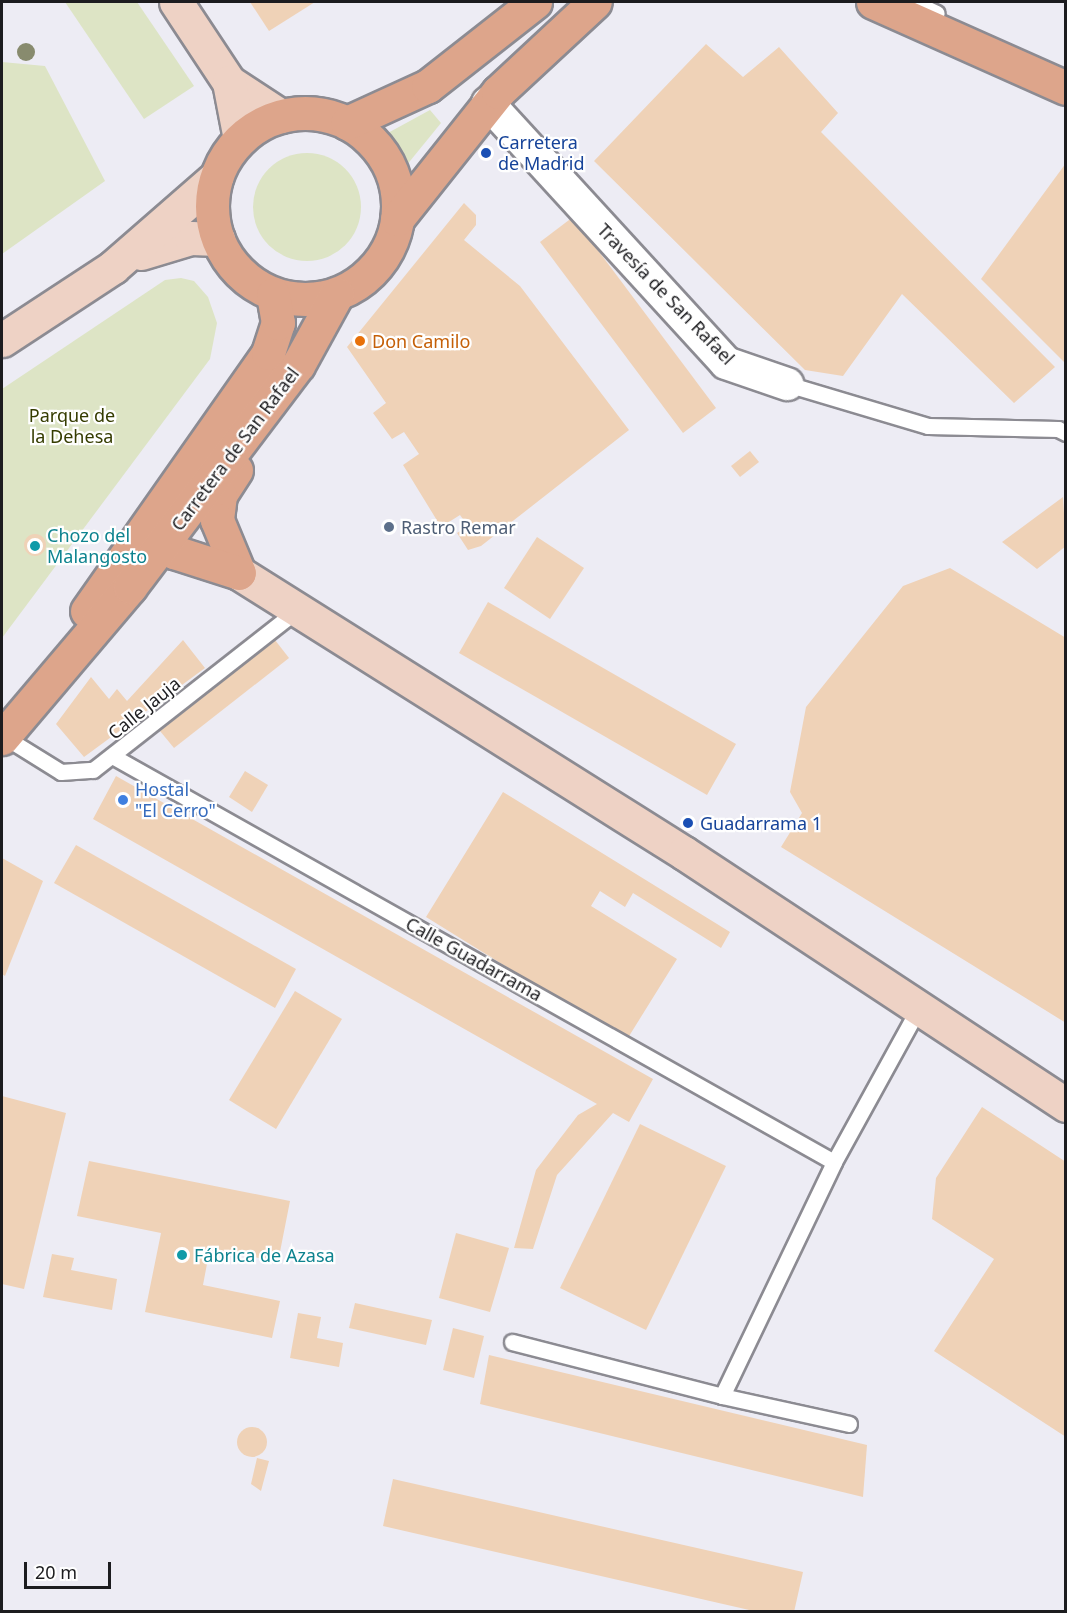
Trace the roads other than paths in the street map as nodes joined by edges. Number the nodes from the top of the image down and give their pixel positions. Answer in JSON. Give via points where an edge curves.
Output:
{"nodes":[{"id":1,"x":176,"y":2,"type":"edge"},
{"id":2,"x":535,"y":2,"type":"edge"},
{"id":3,"x":873,"y":2,"type":"edge"},
{"id":4,"x":913,"y":2,"type":"edge"},
{"id":5,"x":585,"y":7,"type":"edge"},
{"id":6,"x":229,"y":82,"type":"junction"},
{"id":7,"x":1065,"y":86,"type":"edge"},
{"id":8,"x":488,"y":103,"type":"junction"},
{"id":9,"x":281,"y":116,"type":"junction"},
{"id":10,"x":347,"y":123,"type":"junction"},
{"id":11,"x":240,"y":139,"type":"junction"},
{"id":12,"x":216,"y":177,"type":"junction"},
{"id":13,"x":397,"y":219,"type":"junction"},
{"id":14,"x":218,"y":239,"type":"junction"},
{"id":15,"x":112,"y":267,"type":"junction"},
{"id":16,"x":338,"y":294,"type":"junction"},
{"id":17,"x":276,"y":307,"type":"junction"},
{"id":18,"x":2,"y":340,"type":"edge"},
{"id":19,"x":310,"y":348,"type":"junction"},
{"id":20,"x":787,"y":384,"type":"joint"},
{"id":21,"x":1065,"y":433,"type":"edge"},
{"id":22,"x":163,"y":543,"type":"junction"},
{"id":23,"x":200,"y":564,"type":"junction"},
{"id":24,"x":239,"y":573,"type":"junction"},
{"id":25,"x":130,"y":587,"type":"junction"},
{"id":26,"x":297,"y":610,"type":"junction"},
{"id":27,"x":26,"y":706,"type":"junction"},
{"id":28,"x":2,"y":737,"type":"edge"},
{"id":29,"x":114,"y":757,"type":"junction"},
{"id":30,"x":917,"y":1011,"type":"junction"},
{"id":31,"x":1065,"y":1105,"type":"edge"},
{"id":32,"x":834,"y":1162,"type":"junction"},
{"id":33,"x":512,"y":1342,"type":"dead end"},
{"id":34,"x":722,"y":1396,"type":"junction"},
{"id":35,"x":849,"y":1424,"type":"dead end"}],
"edges":[{"from":1,"to":6,"type":"main road"},
{"from":2,"to":10,"type":"main road","via":[[429,86]]},
{"from":3,"to":7,"type":"main road"},
{"from":4,"to":7,"type":"lane","via":[[992,39]]},
{"from":5,"to":8,"type":"main road"},
{"from":6,"to":9,"type":"main road"},
{"from":6,"to":11,"type":"main road"},
{"from":8,"to":13,"type":"main road"},
{"from":8,"to":20,"type":"street","name":"Travesía de San Rafael","via":[[726,363]]},
{"from":9,"to":10,"type":"main road","via":[[315,113]]},
{"from":9,"to":11,"type":"main road"},
{"from":10,"to":13,"type":"main road","via":[[386,161],[396,187]]},
{"from":11,"to":12,"type":"main road"},
{"from":12,"to":14,"type":"main road","via":[[212,216]]},
{"from":12,"to":15,"type":"main road"},
{"from":13,"to":16,"type":"main road","via":[[375,267]]},
{"from":14,"to":15,"type":"main road","via":[[191,238],[156,247]]},
{"from":14,"to":17,"type":"main road","via":[[242,274]]},
{"from":15,"to":18,"type":"main road"},
{"from":16,"to":17,"type":"main road"},
{"from":16,"to":19,"type":"main road","name":"Carretera de San Rafael"},
{"from":17,"to":22,"type":"main road","via":[[265,381],[162,520]]},
{"from":17,"to":27,"type":"main road","name":"Carretera de San Rafael","via":[[260,366],[134,538]]},
{"from":19,"to":22,"type":"main road","name":"Carretera de San Rafael"},
{"from":19,"to":24,"type":"main road","via":[[277,413],[218,500],[222,542]]},
{"from":20,"to":21,"type":"lane","name":"Travesía de San Rafael","via":[[928,426],[1058,429]]},
{"from":22,"to":23,"type":"main road"},
{"from":22,"to":25,"type":"main road","name":"Carretera de San Rafael"},
{"from":23,"to":24,"type":"main road"},
{"from":23,"to":25,"type":"main road","via":[[164,570]]},
{"from":24,"to":26,"type":"main road"},
{"from":25,"to":27,"type":"main road","name":"Carretera de San Rafael"},
{"from":26,"to":29,"type":"lane","name":"Calle Jauja"},
{"from":26,"to":30,"type":"main road","via":[[684,854]]},
{"from":27,"to":28,"type":"main road","name":"Carretera de San Rafael"},
{"from":28,"to":29,"type":"lane","name":"Calle Jauja","via":[[61,772],[93,770]]},
{"from":29,"to":32,"type":"lane","name":"Calle Guadarrama"},
{"from":30,"to":31,"type":"main road"},
{"from":30,"to":32,"type":"lane"},
{"from":32,"to":34,"type":"lane"},
{"from":33,"to":34,"type":"lane"},
{"from":34,"to":35,"type":"lane"}]}
